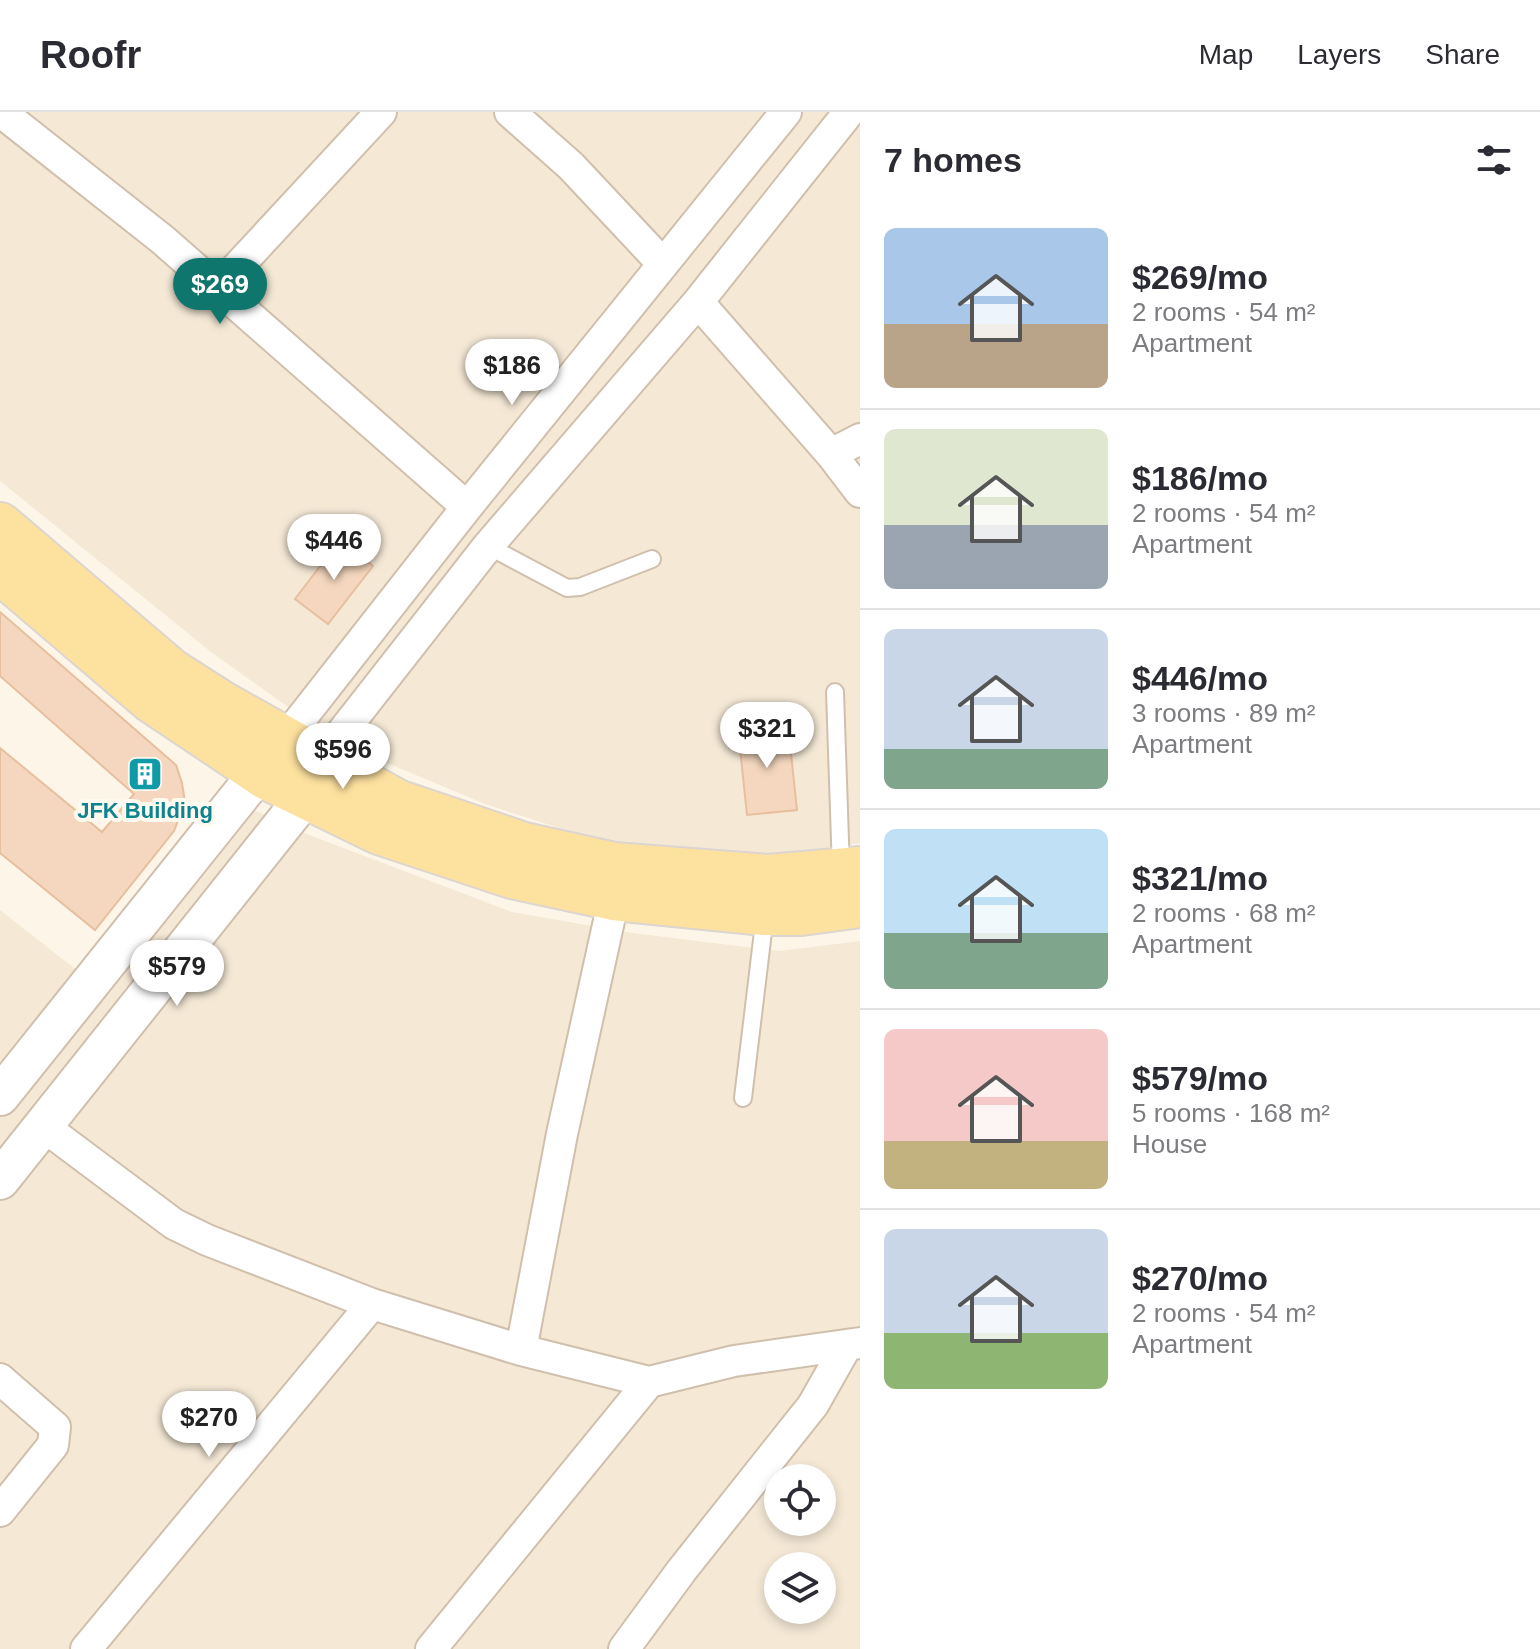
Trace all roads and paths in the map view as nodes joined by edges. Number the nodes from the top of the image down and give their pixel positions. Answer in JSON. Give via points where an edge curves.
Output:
{"nodes":[{"id":1,"x":1,"y":112,"type":"edge"},
{"id":2,"x":381,"y":112,"type":"edge"},
{"id":3,"x":510,"y":112,"type":"edge"},
{"id":4,"x":786,"y":112,"type":"edge"},
{"id":5,"x":849,"y":112,"type":"edge"},
{"id":6,"x":662,"y":263,"type":"junction"},
{"id":7,"x":218,"y":288,"type":"junction"},
{"id":8,"x":698,"y":302,"type":"junction"},
{"id":9,"x":860,"y":439,"type":"edge"},
{"id":10,"x":831,"y":454,"type":"junction"},
{"id":11,"x":860,"y":492,"type":"edge"},
{"id":12,"x":467,"y":507,"type":"junction"},
{"id":13,"x":0,"y":525,"type":"edge"},
{"id":14,"x":488,"y":546,"type":"junction"},
{"id":15,"x":652,"y":559,"type":"dead end"},
{"id":16,"x":0,"y":571,"type":"edge"},
{"id":17,"x":835,"y":692,"type":"dead end"},
{"id":18,"x":289,"y":756,"type":"junction"},
{"id":19,"x":305,"y":797,"type":"junction"},
{"id":20,"x":854,"y":882,"type":"edge"},
{"id":21,"x":614,"y":898,"type":"junction"},
{"id":22,"x":765,"y":913,"type":"junction"},
{"id":23,"x":0,"y":1096,"type":"edge"},
{"id":24,"x":743,"y":1098,"type":"dead end"},
{"id":25,"x":43,"y":1126,"type":"junction"},
{"id":26,"x":0,"y":1180,"type":"edge"},
{"id":27,"x":372,"y":1304,"type":"junction"},
{"id":28,"x":854,"y":1344,"type":"edge"},
{"id":29,"x":521,"y":1350,"type":"junction"},
{"id":30,"x":0,"y":1379,"type":"edge"},
{"id":31,"x":649,"y":1382,"type":"junction"},
{"id":32,"x":0,"y":1511,"type":"edge"},
{"id":33,"x":86,"y":1649,"type":"edge"},
{"id":34,"x":431,"y":1649,"type":"edge"},
{"id":35,"x":624,"y":1649,"type":"edge"}],
"edges":[{"from":1,"to":7,"type":"street"},
{"from":2,"to":7,"type":"street"},
{"from":3,"to":6,"type":"street","via":[[571,166]]},
{"from":4,"to":6,"type":"street"},
{"from":5,"to":8,"type":"street"},
{"from":6,"to":12,"type":"street"},
{"from":7,"to":12,"type":"street"},
{"from":8,"to":10,"type":"street"},
{"from":8,"to":14,"type":"street"},
{"from":9,"to":10,"type":"street"},
{"from":10,"to":11,"type":"street"},
{"from":12,"to":18,"type":"street"},
{"from":13,"to":18,"type":"main road","via":[[171,671]]},
{"from":14,"to":15,"type":"lane","via":[[567,588]]},
{"from":14,"to":18,"type":"street"},
{"from":16,"to":18,"type":"main road","via":[[151,700]]},
{"from":17,"to":20,"type":"lane"},
{"from":18,"to":19,"type":"main road"},
{"from":18,"to":20,"type":"main road","via":[[397,802],[524,845],[584,859]]},
{"from":18,"to":23,"type":"street"},
{"from":19,"to":21,"type":"main road","via":[[379,832],[512,876]]},
{"from":19,"to":25,"type":"street"},
{"from":20,"to":22,"type":"main road","via":[[801,913]]},
{"from":21,"to":22,"type":"main road"},
{"from":21,"to":29,"type":"street"},
{"from":22,"to":24,"type":"lane"},
{"from":25,"to":26,"type":"street"},
{"from":25,"to":27,"type":"street","via":[[174,1224]]},
{"from":27,"to":29,"type":"street"},
{"from":27,"to":33,"type":"street"},
{"from":28,"to":31,"type":"street","via":[[734,1361]]},
{"from":28,"to":35,"type":"street"},
{"from":29,"to":31,"type":"street"},
{"from":30,"to":32,"type":"street","via":[[55,1427],[53,1445]]},
{"from":31,"to":34,"type":"street"}]}
